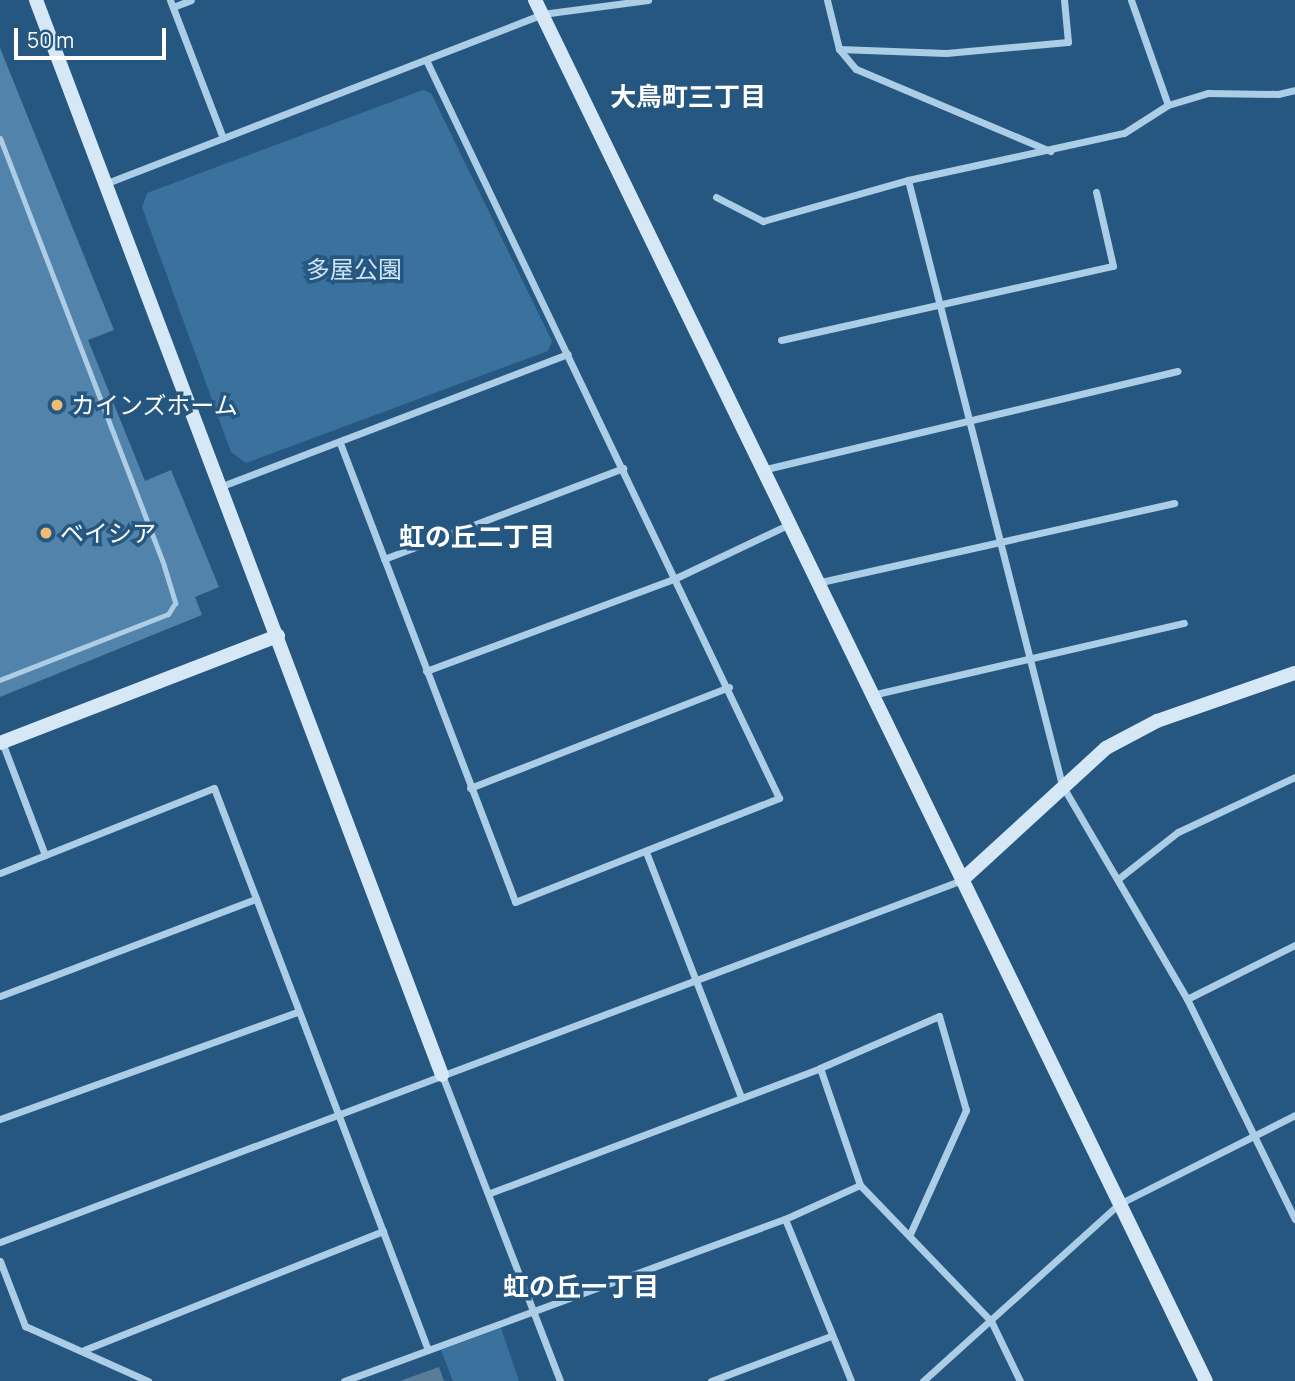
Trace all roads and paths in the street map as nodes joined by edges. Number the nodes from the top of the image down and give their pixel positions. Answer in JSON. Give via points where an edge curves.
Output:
{"nodes":[{"id":1,"x":36,"y":0,"type":"edge"},
{"id":2,"x":191,"y":0,"type":"edge"},
{"id":3,"x":536,"y":0,"type":"edge"},
{"id":4,"x":648,"y":0,"type":"edge"},
{"id":5,"x":827,"y":0,"type":"edge"},
{"id":6,"x":1064,"y":0,"type":"edge"},
{"id":7,"x":1131,"y":0,"type":"edge"},
{"id":8,"x":171,"y":4,"type":"edge"},
{"id":9,"x":542,"y":14,"type":"junction"},
{"id":10,"x":839,"y":49,"type":"junction"},
{"id":11,"x":426,"y":60,"type":"junction"},
{"id":12,"x":1295,"y":90,"type":"edge"},
{"id":13,"x":1168,"y":105,"type":"junction"},
{"id":14,"x":0,"y":138,"type":"edge"},
{"id":15,"x":223,"y":138,"type":"junction"},
{"id":16,"x":1051,"y":151,"type":"junction"},
{"id":17,"x":908,"y":180,"type":"junction"},
{"id":18,"x":107,"y":183,"type":"junction"},
{"id":19,"x":1096,"y":192,"type":"dead end"},
{"id":20,"x":716,"y":197,"type":"dead end"},
{"id":21,"x":941,"y":305,"type":"junction"},
{"id":22,"x":781,"y":340,"type":"dead end"},
{"id":23,"x":568,"y":354,"type":"junction"},
{"id":24,"x":1177,"y":371,"type":"dead end"},
{"id":25,"x":970,"y":421,"type":"junction"},
{"id":26,"x":340,"y":443,"type":"junction"},
{"id":27,"x":623,"y":468,"type":"junction"},
{"id":28,"x":766,"y":469,"type":"junction"},
{"id":29,"x":222,"y":486,"type":"junction"},
{"id":30,"x":1174,"y":503,"type":"dead end"},
{"id":31,"x":792,"y":523,"type":"junction"},
{"id":32,"x":1000,"y":538,"type":"junction"},
{"id":33,"x":384,"y":559,"type":"junction"},
{"id":34,"x":676,"y":578,"type":"junction"},
{"id":35,"x":821,"y":582,"type":"junction"},
{"id":36,"x":1184,"y":623,"type":"dead end"},
{"id":37,"x":278,"y":636,"type":"junction"},
{"id":38,"x":1030,"y":657,"type":"junction"},
{"id":39,"x":426,"y":671,"type":"junction"},
{"id":40,"x":1295,"y":673,"type":"edge"},
{"id":41,"x":0,"y":680,"type":"edge"},
{"id":42,"x":729,"y":687,"type":"junction"},
{"id":43,"x":876,"y":694,"type":"junction"},
{"id":44,"x":1,"y":743,"type":"edge"},
{"id":45,"x":1295,"y":777,"type":"edge"},
{"id":46,"x":1062,"y":785,"type":"junction"},
{"id":47,"x":470,"y":788,"type":"junction"},
{"id":48,"x":646,"y":852,"type":"junction"},
{"id":49,"x":45,"y":855,"type":"junction"},
{"id":50,"x":0,"y":873,"type":"edge"},
{"id":51,"x":962,"y":880,"type":"junction"},
{"id":52,"x":1118,"y":880,"type":"junction"},
{"id":53,"x":256,"y":899,"type":"junction"},
{"id":54,"x":1295,"y":945,"type":"edge"},
{"id":55,"x":696,"y":979,"type":"junction"},
{"id":56,"x":0,"y":996,"type":"edge"},
{"id":57,"x":1187,"y":999,"type":"junction"},
{"id":58,"x":298,"y":1012,"type":"junction"},
{"id":59,"x":820,"y":1068,"type":"junction"},
{"id":60,"x":442,"y":1075,"type":"junction"},
{"id":61,"x":741,"y":1097,"type":"junction"},
{"id":62,"x":339,"y":1115,"type":"junction"},
{"id":63,"x":1295,"y":1115,"type":"edge"},
{"id":64,"x":0,"y":1119,"type":"edge"},
{"id":65,"x":1255,"y":1134,"type":"junction"},
{"id":66,"x":860,"y":1185,"type":"junction"},
{"id":67,"x":490,"y":1193,"type":"junction"},
{"id":68,"x":1119,"y":1204,"type":"junction"},
{"id":69,"x":785,"y":1219,"type":"junction"},
{"id":70,"x":1295,"y":1219,"type":"edge"},
{"id":71,"x":383,"y":1231,"type":"junction"},
{"id":72,"x":909,"y":1236,"type":"junction"},
{"id":73,"x":0,"y":1242,"type":"edge"},
{"id":74,"x":0,"y":1261,"type":"edge"},
{"id":75,"x":534,"y":1309,"type":"junction"},
{"id":76,"x":991,"y":1321,"type":"junction"},
{"id":77,"x":831,"y":1336,"type":"junction"},
{"id":78,"x":84,"y":1350,"type":"junction"},
{"id":79,"x":428,"y":1350,"type":"junction"},
{"id":80,"x":148,"y":1381,"type":"edge"},
{"id":81,"x":344,"y":1381,"type":"edge"},
{"id":82,"x":560,"y":1381,"type":"edge"},
{"id":83,"x":711,"y":1381,"type":"edge"},
{"id":84,"x":851,"y":1381,"type":"edge"},
{"id":85,"x":923,"y":1381,"type":"edge"},
{"id":86,"x":1020,"y":1381,"type":"edge"},
{"id":87,"x":1206,"y":1381,"type":"edge"}],
"edges":[{"from":1,"to":18,"type":"street"},
{"from":2,"to":8,"type":"street"},
{"from":3,"to":9,"type":"street"},
{"from":4,"to":9,"type":"street"},
{"from":5,"to":10,"type":"street"},
{"from":6,"to":10,"type":"street","via":[[1068,42],[946,53]]},
{"from":7,"to":13,"type":"street"},
{"from":8,"to":15,"type":"street"},
{"from":9,"to":11,"type":"street"},
{"from":9,"to":28,"type":"street"},
{"from":10,"to":16,"type":"street","via":[[856,69]]},
{"from":11,"to":15,"type":"street"},
{"from":11,"to":23,"type":"street"},
{"from":12,"to":13,"type":"street","via":[[1208,93]]},
{"from":13,"to":16,"type":"street","via":[[1125,133]]},
{"from":14,"to":41,"type":"lane","via":[[175,603],[168,614]]},
{"from":15,"to":18,"type":"street"},
{"from":16,"to":17,"type":"street"},
{"from":17,"to":20,"type":"street","via":[[763,220]]},
{"from":17,"to":21,"type":"street"},
{"from":18,"to":29,"type":"street"},
{"from":19,"to":21,"type":"street","via":[[1113,266]]},
{"from":21,"to":22,"type":"street"},
{"from":21,"to":25,"type":"street"},
{"from":23,"to":26,"type":"street"},
{"from":23,"to":27,"type":"street"},
{"from":24,"to":25,"type":"street"},
{"from":25,"to":28,"type":"street"},
{"from":25,"to":32,"type":"street"},
{"from":26,"to":29,"type":"street"},
{"from":26,"to":33,"type":"street"},
{"from":27,"to":33,"type":"street"},
{"from":27,"to":34,"type":"street"},
{"from":28,"to":31,"type":"street"},
{"from":29,"to":37,"type":"street"},
{"from":30,"to":32,"type":"street"},
{"from":31,"to":34,"type":"street"},
{"from":31,"to":35,"type":"street"},
{"from":32,"to":35,"type":"street"},
{"from":32,"to":38,"type":"street"},
{"from":33,"to":39,"type":"street"},
{"from":34,"to":39,"type":"street"},
{"from":34,"to":42,"type":"street"},
{"from":35,"to":43,"type":"street"},
{"from":36,"to":38,"type":"street"},
{"from":37,"to":44,"type":"street"},
{"from":37,"to":60,"type":"street"},
{"from":38,"to":43,"type":"street"},
{"from":38,"to":46,"type":"street"},
{"from":39,"to":47,"type":"street"},
{"from":40,"to":46,"type":"street","via":[[1157,721],[1106,748]]},
{"from":42,"to":47,"type":"street"},
{"from":42,"to":48,"type":"street","via":[[779,798]]},
{"from":43,"to":51,"type":"street"},
{"from":44,"to":49,"type":"street"},
{"from":45,"to":52,"type":"street","via":[[1178,832]]},
{"from":46,"to":51,"type":"street"},
{"from":46,"to":52,"type":"street"},
{"from":47,"to":48,"type":"street","via":[[515,902]]},
{"from":48,"to":55,"type":"street"},
{"from":49,"to":50,"type":"street"},
{"from":49,"to":53,"type":"street","via":[[214,788]]},
{"from":51,"to":55,"type":"street"},
{"from":51,"to":68,"type":"street"},
{"from":52,"to":57,"type":"street"},
{"from":53,"to":56,"type":"street"},
{"from":53,"to":58,"type":"street"},
{"from":54,"to":57,"type":"street"},
{"from":55,"to":60,"type":"street"},
{"from":55,"to":61,"type":"street"},
{"from":57,"to":65,"type":"street"},
{"from":58,"to":62,"type":"street"},
{"from":58,"to":64,"type":"street"},
{"from":59,"to":61,"type":"street"},
{"from":59,"to":66,"type":"street"},
{"from":59,"to":72,"type":"street","via":[[939,1016],[966,1110]]},
{"from":60,"to":62,"type":"street"},
{"from":60,"to":67,"type":"street"},
{"from":61,"to":67,"type":"street"},
{"from":62,"to":71,"type":"street"},
{"from":62,"to":73,"type":"street"},
{"from":63,"to":65,"type":"street"},
{"from":65,"to":68,"type":"street"},
{"from":65,"to":70,"type":"street"},
{"from":66,"to":69,"type":"street"},
{"from":66,"to":72,"type":"street"},
{"from":67,"to":75,"type":"street"},
{"from":68,"to":76,"type":"street"},
{"from":68,"to":87,"type":"street"},
{"from":69,"to":75,"type":"street"},
{"from":69,"to":77,"type":"street"},
{"from":71,"to":78,"type":"street"},
{"from":71,"to":79,"type":"street"},
{"from":72,"to":76,"type":"street"},
{"from":74,"to":78,"type":"street","via":[[24,1326]]},
{"from":75,"to":79,"type":"street"},
{"from":75,"to":82,"type":"street"},
{"from":76,"to":85,"type":"street"},
{"from":76,"to":86,"type":"street"},
{"from":77,"to":83,"type":"street"},
{"from":77,"to":84,"type":"street"},
{"from":78,"to":80,"type":"street"},
{"from":79,"to":81,"type":"street"}]}
